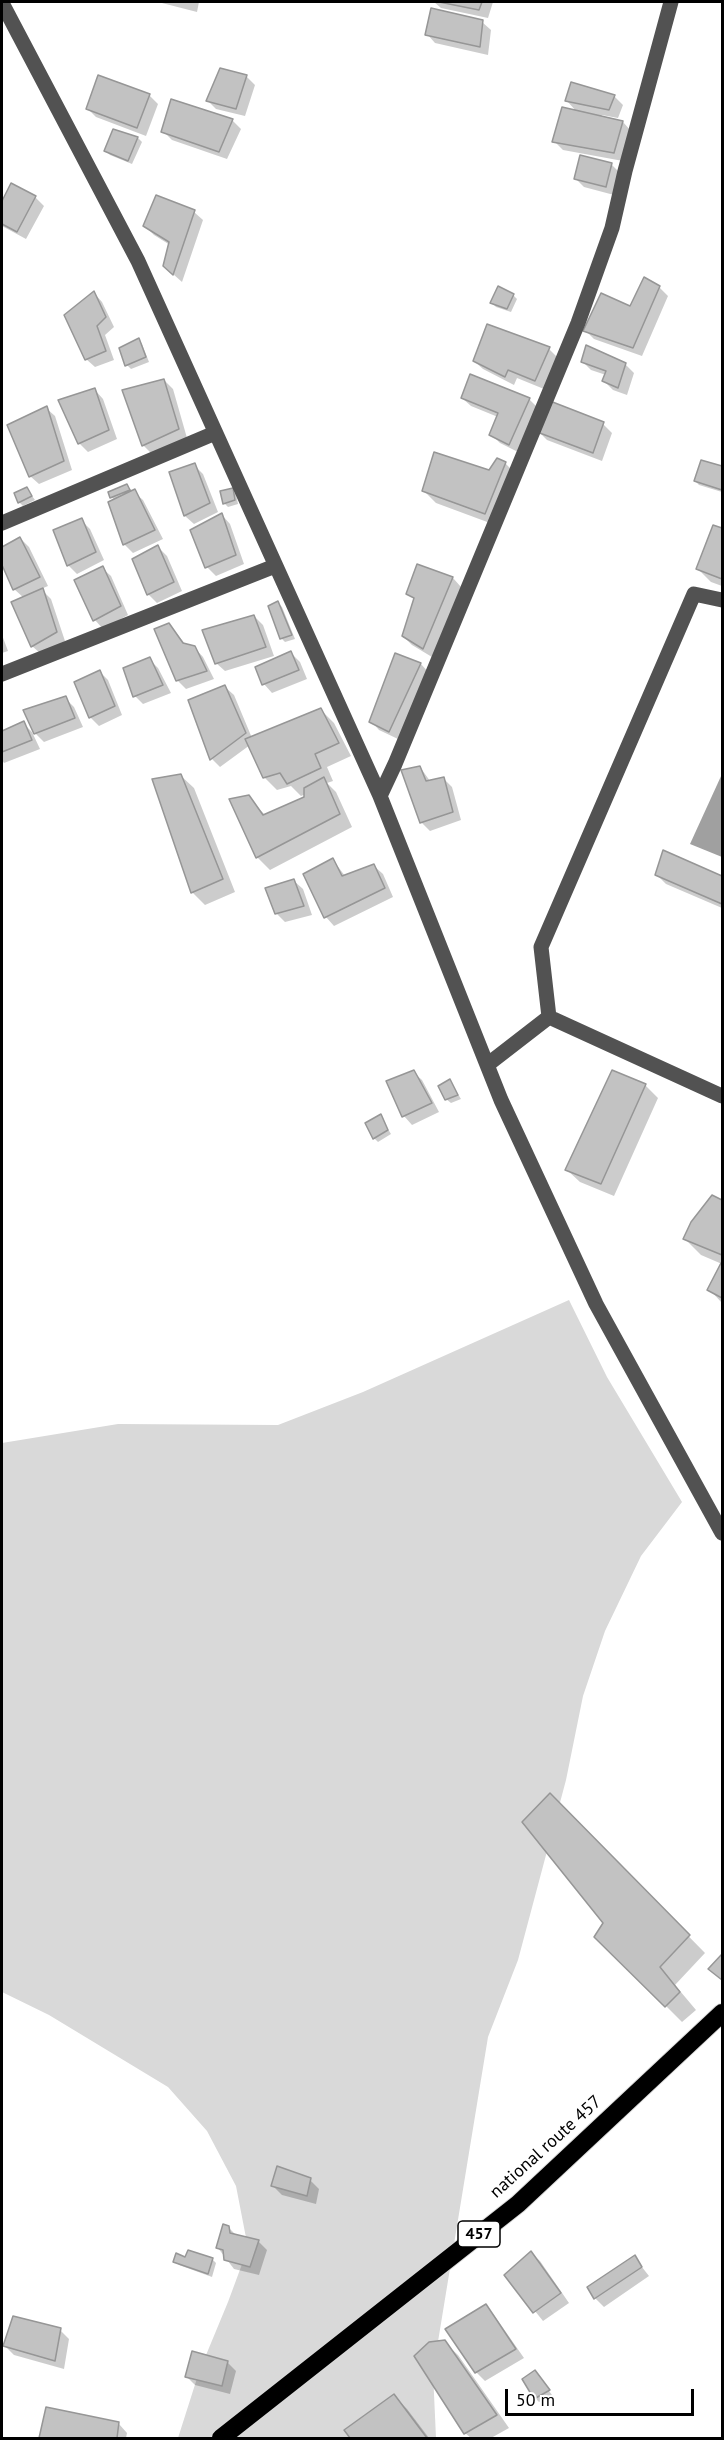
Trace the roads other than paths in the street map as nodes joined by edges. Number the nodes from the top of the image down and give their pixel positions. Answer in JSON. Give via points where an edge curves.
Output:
{"nodes":[{"id":1,"x":671,"y":2,"type":"edge"},
{"id":2,"x":2,"y":3,"type":"edge"},
{"id":3,"x":215,"y":433,"type":"junction"},
{"id":4,"x":2,"y":523,"type":"edge"},
{"id":5,"x":275,"y":566,"type":"junction"},
{"id":6,"x":723,"y":600,"type":"edge"},
{"id":7,"x":2,"y":674,"type":"edge"},
{"id":8,"x":380,"y":796,"type":"junction"},
{"id":9,"x":549,"y":1017,"type":"junction"},
{"id":10,"x":487,"y":1065,"type":"junction"},
{"id":11,"x":723,"y":1096,"type":"edge"},
{"id":12,"x":723,"y":1533,"type":"edge"},
{"id":13,"x":723,"y":2013,"type":"edge"},
{"id":14,"x":221,"y":2439,"type":"edge"}],
"edges":[{"from":1,"to":8,"type":"street","via":[[612,228],[578,324]]},
{"from":2,"to":3,"type":"street","via":[[138,261]]},
{"from":3,"to":4,"type":"street"},
{"from":3,"to":5,"type":"street"},
{"from":5,"to":7,"type":"street"},
{"from":5,"to":8,"type":"street"},
{"from":6,"to":9,"type":"street","via":[[694,594],[541,947]]},
{"from":8,"to":10,"type":"street"},
{"from":9,"to":10,"type":"street"},
{"from":9,"to":11,"type":"street"},
{"from":10,"to":12,"type":"street","via":[[596,1304]]},
{"from":13,"to":14,"type":"highway","name":"national route 457","number":"457","via":[[518,2204]]}]}
